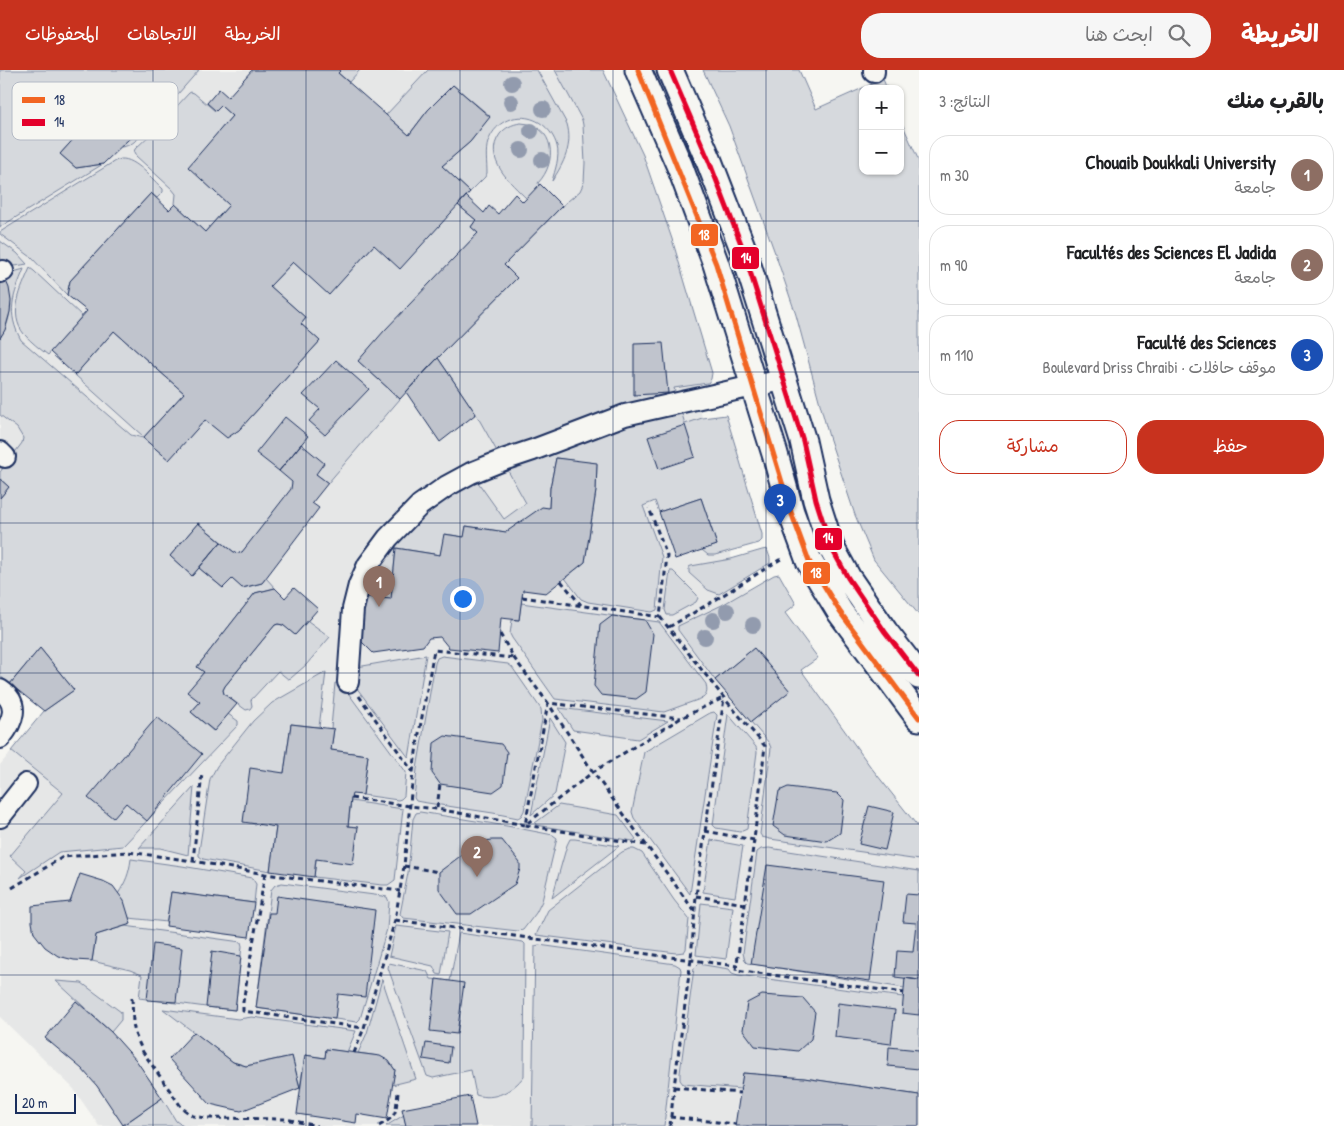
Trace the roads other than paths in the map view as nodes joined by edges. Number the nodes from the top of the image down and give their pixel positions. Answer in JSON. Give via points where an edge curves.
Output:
{"nodes":[{"id":1,"x":638,"y":70,"type":"edge"},
{"id":2,"x":670,"y":70,"type":"edge"},
{"id":3,"x":784,"y":380,"type":"junction"},
{"id":4,"x":753,"y":386,"type":"junction"},
{"id":5,"x":919,"y":676,"type":"edge"},
{"id":6,"x":348,"y":682,"type":"road end"},
{"id":7,"x":0,"y":690,"type":"edge"},
{"id":8,"x":919,"y":718,"type":"edge"},
{"id":9,"x":0,"y":738,"type":"edge"},
{"id":10,"x":26,"y":784,"type":"dead end"},
{"id":11,"x":0,"y":817,"type":"edge"}],
"edges":[{"from":1,"to":4,"type":"main road","via":[[680,167],[716,264]]},
{"from":2,"to":3,"type":"main road","via":[[743,249]]},
{"from":3,"to":4,"type":"street"},
{"from":3,"to":5,"type":"main road","via":[[831,547],[858,594]]},
{"from":4,"to":6,"type":"street","via":[[625,415],[471,473],[420,505],[388,538],[358,585],[353,609]]},
{"from":4,"to":8,"type":"main road","via":[[809,561],[840,612]]},
{"from":7,"to":9,"type":"street","via":[[13,705],[13,716]]},
{"from":10,"to":11,"type":"street"}]}
